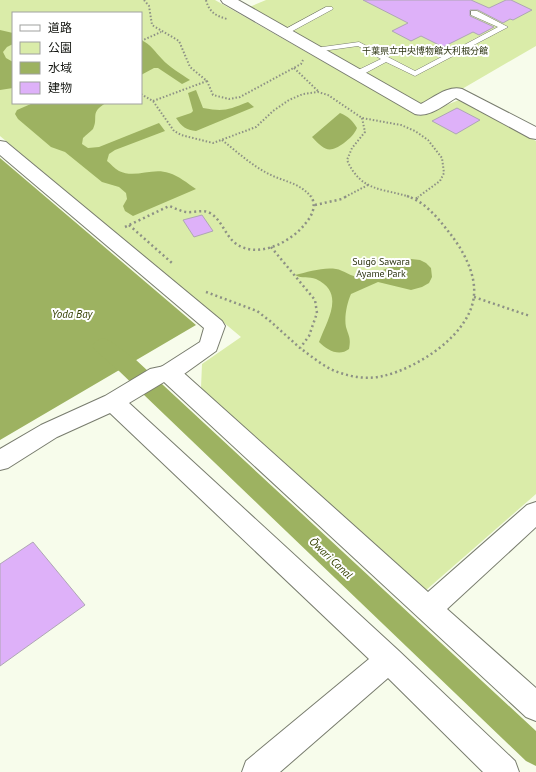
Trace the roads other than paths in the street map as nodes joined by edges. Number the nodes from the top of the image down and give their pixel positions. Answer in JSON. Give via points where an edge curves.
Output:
{"nodes":[{"id":1,"x":228,"y":0,"type":"edge"},
{"id":2,"x":329,"y":9,"type":"dead end"},
{"id":3,"x":474,"y":13,"type":"dead end"},
{"id":4,"x":284,"y":32,"type":"junction"},
{"id":5,"x":308,"y":52,"type":"junction"},
{"id":6,"x":386,"y":59,"type":"junction"},
{"id":7,"x":357,"y":74,"type":"junction"},
{"id":8,"x":536,"y":134,"type":"edge"},
{"id":9,"x":0,"y":146,"type":"edge"},
{"id":10,"x":163,"y":374,"type":"junction"},
{"id":11,"x":120,"y":398,"type":"junction"},
{"id":12,"x":0,"y":461,"type":"edge"},
{"id":13,"x":536,"y":512,"type":"edge"},
{"id":14,"x":428,"y":609,"type":"junction"},
{"id":15,"x":388,"y":660,"type":"junction"},
{"id":16,"x":536,"y":707,"type":"edge"},
{"id":17,"x":257,"y":772,"type":"edge"},
{"id":18,"x":504,"y":772,"type":"edge"}],
"edges":[{"from":1,"to":4,"type":"street"},
{"from":2,"to":4,"type":"lane"},
{"from":3,"to":6,"type":"lane","via":[[504,27],[415,74]]},
{"from":4,"to":5,"type":"street"},
{"from":5,"to":6,"type":"lane","via":[[359,44]]},
{"from":5,"to":7,"type":"street"},
{"from":6,"to":7,"type":"lane"},
{"from":7,"to":8,"type":"street","via":[[421,111],[456,92]]},
{"from":9,"to":10,"type":"street","via":[[215,326],[209,346]]},
{"from":10,"to":11,"type":"street"},
{"from":10,"to":14,"type":"street"},
{"from":11,"to":12,"type":"street","via":[[49,431]]},
{"from":11,"to":15,"type":"street"},
{"from":13,"to":14,"type":"street"},
{"from":14,"to":16,"type":"street"},
{"from":15,"to":17,"type":"street"},
{"from":15,"to":18,"type":"street"}]}
